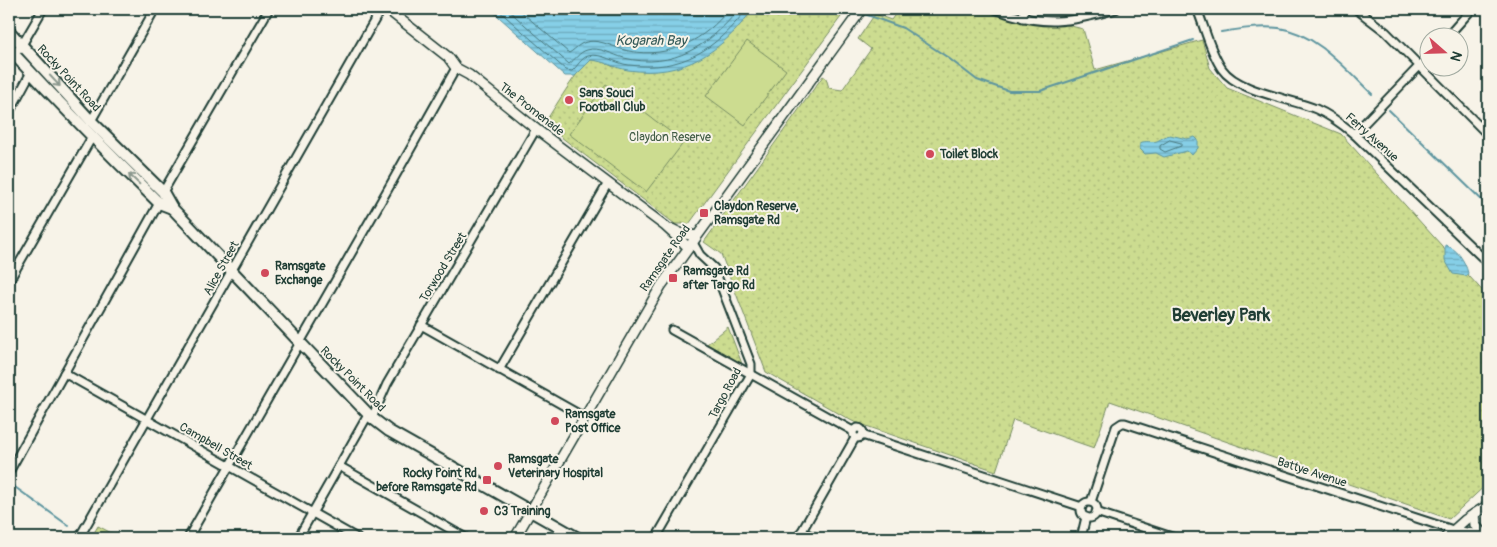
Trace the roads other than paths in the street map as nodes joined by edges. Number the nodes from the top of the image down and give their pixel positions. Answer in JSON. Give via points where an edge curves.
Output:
{"nodes":[{"id":1,"x":42,"y":9,"type":"edge"},
{"id":2,"x":155,"y":9,"type":"edge"},
{"id":3,"x":269,"y":9,"type":"edge"},
{"id":4,"x":381,"y":9,"type":"edge"},
{"id":5,"x":387,"y":9,"type":"edge"},
{"id":6,"x":995,"y":9,"type":"edge"},
{"id":7,"x":1024,"y":9,"type":"edge"},
{"id":8,"x":1116,"y":9,"type":"edge"},
{"id":9,"x":1197,"y":9,"type":"edge"},
{"id":10,"x":1356,"y":9,"type":"edge"},
{"id":11,"x":1472,"y":9,"type":"edge"},
{"id":12,"x":859,"y":12,"type":"edge"},
{"id":13,"x":1023,"y":18,"type":"junction"},
{"id":14,"x":1455,"y":28,"type":"edge"},
{"id":15,"x":9,"y":31,"type":"edge"},
{"id":16,"x":22,"y":45,"type":"junction"},
{"id":17,"x":11,"y":51,"type":"edge"},
{"id":18,"x":1419,"y":66,"type":"junction"},
{"id":19,"x":456,"y":68,"type":"junction"},
{"id":20,"x":30,"y":74,"type":"junction"},
{"id":21,"x":9,"y":113,"type":"edge"},
{"id":22,"x":91,"y":121,"type":"junction"},
{"id":23,"x":536,"y":129,"type":"junction"},
{"id":24,"x":1354,"y":134,"type":"junction"},
{"id":25,"x":1488,"y":135,"type":"edge"},
{"id":26,"x":92,"y":137,"type":"junction"},
{"id":27,"x":608,"y":183,"type":"junction"},
{"id":28,"x":163,"y":192,"type":"junction"},
{"id":29,"x":159,"y":203,"type":"junction"},
{"id":30,"x":172,"y":208,"type":"junction"},
{"id":31,"x":665,"y":226,"type":"junction"},
{"id":32,"x":690,"y":244,"type":"junction"},
{"id":33,"x":700,"y":255,"type":"junction"},
{"id":34,"x":1488,"y":263,"type":"edge"},
{"id":35,"x":232,"y":270,"type":"junction"},
{"id":36,"x":9,"y":281,"type":"edge"},
{"id":37,"x":421,"y":325,"type":"junction"},
{"id":38,"x":672,"y":330,"type":"dead end"},
{"id":39,"x":300,"y":342,"type":"junction"},
{"id":40,"x":500,"y":370,"type":"junction"},
{"id":41,"x":64,"y":373,"type":"junction"},
{"id":42,"x":751,"y":374,"type":"junction"},
{"id":43,"x":370,"y":416,"type":"junction"},
{"id":44,"x":584,"y":416,"type":"junction"},
{"id":45,"x":147,"y":420,"type":"junction"},
{"id":46,"x":857,"y":434,"type":"junction"},
{"id":47,"x":339,"y":466,"type":"junction"},
{"id":48,"x":229,"y":467,"type":"junction"},
{"id":49,"x":9,"y":472,"type":"edge"},
{"id":50,"x":1091,"y":502,"type":"junction"},
{"id":51,"x":1488,"y":504,"type":"edge"},
{"id":52,"x":1082,"y":507,"type":"junction"},
{"id":53,"x":530,"y":511,"type":"junction"},
{"id":54,"x":1096,"y":512,"type":"junction"},
{"id":55,"x":312,"y":513,"type":"junction"},
{"id":56,"x":1474,"y":514,"type":"junction"},
{"id":57,"x":1086,"y":517,"type":"junction"},
{"id":58,"x":1453,"y":530,"type":"junction"},
{"id":59,"x":1486,"y":534,"type":"edge"},
{"id":60,"x":799,"y":535,"type":"edge"},
{"id":61,"x":79,"y":538,"type":"edge"},
{"id":62,"x":188,"y":538,"type":"edge"},
{"id":63,"x":298,"y":538,"type":"edge"},
{"id":64,"x":357,"y":538,"type":"edge"},
{"id":65,"x":466,"y":538,"type":"edge"},
{"id":66,"x":515,"y":538,"type":"edge"},
{"id":67,"x":578,"y":538,"type":"edge"},
{"id":68,"x":656,"y":538,"type":"edge"},
{"id":69,"x":817,"y":538,"type":"edge"},
{"id":70,"x":1080,"y":538,"type":"edge"},
{"id":71,"x":1175,"y":538,"type":"edge"},
{"id":72,"x":1445,"y":538,"type":"edge"}],
"edges":[{"from":1,"to":16,"type":"street"},
{"from":2,"to":22,"type":"street"},
{"from":3,"to":28,"type":"street"},
{"from":4,"to":35,"type":"street","name":"Alice Street"},
{"from":5,"to":19,"type":"main road","name":"The Promenade","via":[[448,57]]},
{"from":6,"to":13,"type":"street"},
{"from":7,"to":13,"type":"street"},
{"from":8,"to":13,"type":"street","via":[[1083,19],[1049,22]]},
{"from":9,"to":24,"type":"street","name":"Ferry Avenue","via":[[1218,61],[1229,76],[1245,86],[1324,112]]},
{"from":10,"to":18,"type":"street","via":[[1386,32]]},
{"from":11,"to":14,"type":"street"},
{"from":12,"to":32,"type":"main road","name":"Ramsgate Road"},
{"from":15,"to":16,"type":"main road","name":"Rocky Point Road"},
{"from":16,"to":17,"type":"street"},
{"from":16,"to":22,"type":"main road","name":"Rocky Point Road","one_way":true},
{"from":17,"to":20,"type":"main road","name":"Rocky Point Road"},
{"from":18,"to":24,"type":"street"},
{"from":18,"to":25,"type":"street"},
{"from":19,"to":23,"type":"main road","name":"The Promenade"},
{"from":19,"to":39,"type":"street"},
{"from":20,"to":21,"type":"street"},
{"from":20,"to":26,"type":"main road","name":"Rocky Point Road"},
{"from":22,"to":28,"type":"main road","name":"Rocky Point Road"},
{"from":23,"to":27,"type":"main road","name":"The Promenade"},
{"from":23,"to":37,"type":"street","name":"Torwood Street"},
{"from":24,"to":34,"type":"street","name":"Ferry Avenue"},
{"from":29,"to":26,"type":"main road","name":"Rocky Point Road","one_way":true},
{"from":26,"to":36,"type":"street"},
{"from":27,"to":31,"type":"main road","name":"The Promenade"},
{"from":27,"to":40,"type":"street"},
{"from":28,"to":30,"type":"main road","name":"Rocky Point Road"},
{"from":29,"to":30,"type":"main road","name":"Rocky Point Road"},
{"from":29,"to":41,"type":"street"},
{"from":30,"to":35,"type":"main road","name":"Rocky Point Road"},
{"from":31,"to":32,"type":"main road","name":"The Promenade"},
{"from":31,"to":32,"type":"main road","name":"The Promenade","via":[[680,233]]},
{"from":32,"to":33,"type":"street"},
{"from":32,"to":33,"type":"street","name":"Targo Road"},
{"from":32,"to":44,"type":"main road","name":"Ramsgate Road","via":[[649,304]]},
{"from":33,"to":42,"type":"street","name":"Targo Road","via":[[714,268],[751,364]]},
{"from":35,"to":39,"type":"main road","name":"Rocky Point Road"},
{"from":35,"to":45,"type":"street","name":"Alice Street"},
{"from":37,"to":40,"type":"street"},
{"from":37,"to":43,"type":"street","name":"Torwood Street"},
{"from":38,"to":42,"type":"street"},
{"from":39,"to":43,"type":"main road","name":"Rocky Point Road"},
{"from":39,"to":48,"type":"street"},
{"from":40,"to":44,"type":"street"},
{"from":41,"to":45,"type":"street","name":"Campbell Street"},
{"from":41,"to":49,"type":"street"},
{"from":42,"to":46,"type":"street"},
{"from":42,"to":68,"type":"street","name":"Targo Road"},
{"from":43,"to":47,"type":"street","name":"Torwood Street"},
{"from":43,"to":53,"type":"main road","name":"Rocky Point Road","via":[[389,431]]},
{"from":44,"to":53,"type":"main road","name":"Ramsgate Road"},
{"from":45,"to":48,"type":"street","name":"Campbell Street"},
{"from":45,"to":61,"type":"street","name":"Alice Street"},
{"from":46,"to":52,"type":"street"},
{"from":46,"to":60,"type":"street"},
{"from":47,"to":55,"type":"street","name":"Torwood Street"},
{"from":47,"to":65,"type":"street"},
{"from":48,"to":55,"type":"street","name":"Campbell Street"},
{"from":48,"to":62,"type":"street"},
{"from":50,"to":52,"type":"street"},
{"from":50,"to":54,"type":"street"},
{"from":50,"to":58,"type":"street","name":"Battye Avenue","via":[[1116,427],[1122,423]]},
{"from":51,"to":56,"type":"main road"},
{"from":52,"to":57,"type":"street"},
{"from":53,"to":66,"type":"main road","name":"Ramsgate Road"},
{"from":53,"to":67,"type":"main road","name":"Rocky Point Road"},
{"from":54,"to":57,"type":"street"},
{"from":54,"to":71,"type":"street"},
{"from":55,"to":63,"type":"street","name":"Torwood Street"},
{"from":55,"to":64,"type":"street","name":"Campbell Street"},
{"from":56,"to":58,"type":"main road"},
{"from":56,"to":59,"type":"main road","via":[[1476,525]]},
{"from":57,"to":70,"type":"street"},
{"from":58,"to":59,"type":"street","name":"Battye Avenue"},
{"from":58,"to":72,"type":"main road"},
{"from":60,"to":69,"type":"street"}]}
